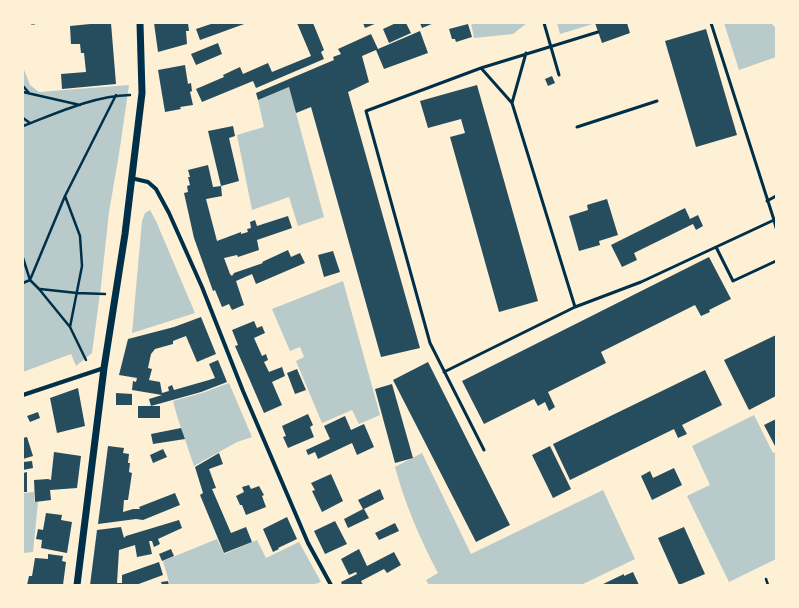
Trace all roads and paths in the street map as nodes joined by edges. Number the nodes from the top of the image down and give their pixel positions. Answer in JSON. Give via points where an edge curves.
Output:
{"nodes":[{"id":1,"x":140,"y":23,"type":"edge"},
{"id":2,"x":544,"y":23,"type":"edge"},
{"id":3,"x":711,"y":23,"type":"edge"},
{"id":4,"x":598,"y":32,"type":"dead end"},
{"id":5,"x":550,"y":46,"type":"junction"},
{"id":6,"x":526,"y":53,"type":"junction"},
{"id":7,"x":481,"y":68,"type":"junction"},
{"id":8,"x":559,"y":75,"type":"dead end"},
{"id":9,"x":23,"y":86,"type":"edge"},
{"id":10,"x":23,"y":92,"type":"edge"},
{"id":11,"x":29,"y":93,"type":"junction"},
{"id":12,"x":116,"y":95,"type":"junction"},
{"id":13,"x":130,"y":95,"type":"dead end"},
{"id":14,"x":657,"y":101,"type":"dead end"},
{"id":15,"x":512,"y":103,"type":"junction"},
{"id":16,"x":80,"y":105,"type":"junction"},
{"id":17,"x":23,"y":118,"type":"edge"},
{"id":18,"x":30,"y":123,"type":"junction"},
{"id":19,"x":23,"y":126,"type":"edge"},
{"id":20,"x":577,"y":127,"type":"dead end"},
{"id":21,"x":131,"y":178,"type":"junction"},
{"id":22,"x":65,"y":196,"type":"junction"},
{"id":23,"x":776,"y":196,"type":"edge"},
{"id":24,"x":767,"y":201,"type":"junction"},
{"id":25,"x":774,"y":220,"type":"junction"},
{"id":26,"x":776,"y":228,"type":"edge"},
{"id":27,"x":716,"y":247,"type":"junction"},
{"id":28,"x":23,"y":258,"type":"edge"},
{"id":29,"x":776,"y":261,"type":"edge"},
{"id":30,"x":30,"y":280,"type":"junction"},
{"id":31,"x":23,"y":283,"type":"edge"},
{"id":32,"x":40,"y":289,"type":"junction"},
{"id":33,"x":77,"y":293,"type":"junction"},
{"id":34,"x":116,"y":294,"type":"junction"},
{"id":35,"x":575,"y":308,"type":"junction"},
{"id":36,"x":70,"y":327,"type":"junction"},
{"id":37,"x":86,"y":360,"type":"dead end"},
{"id":38,"x":104,"y":368,"type":"junction"},
{"id":39,"x":444,"y":372,"type":"junction"},
{"id":40,"x":23,"y":395,"type":"edge"},
{"id":41,"x":484,"y":450,"type":"dead end"},
{"id":42,"x":766,"y":579,"type":"dead end"},
{"id":43,"x":77,"y":585,"type":"edge"},
{"id":44,"x":331,"y":585,"type":"edge"},
{"id":45,"x":768,"y":585,"type":"edge"}],
"edges":[{"from":1,"to":21,"type":"street","via":[[142,93]]},
{"from":2,"to":5,"type":"lane"},
{"from":3,"to":24,"type":"lane"},
{"from":4,"to":5,"type":"lane"},
{"from":5,"to":6,"type":"lane"},
{"from":5,"to":8,"type":"lane"},
{"from":6,"to":7,"type":"lane"},
{"from":6,"to":15,"type":"lane"},
{"from":7,"to":15,"type":"lane"},
{"from":7,"to":39,"type":"lane","via":[[366,112],[430,343]]},
{"from":9,"to":11,"type":"path"},
{"from":10,"to":11,"type":"path"},
{"from":11,"to":16,"type":"path"},
{"from":12,"to":13,"type":"path"},
{"from":12,"to":16,"type":"path"},
{"from":12,"to":22,"type":"path"},
{"from":14,"to":20,"type":"lane"},
{"from":15,"to":35,"type":"lane"},
{"from":16,"to":18,"type":"path"},
{"from":17,"to":18,"type":"path"},
{"from":18,"to":19,"type":"path"},
{"from":21,"to":34,"type":"street"},
{"from":21,"to":44,"type":"street","via":[[148,182],[156,189],[170,213],[308,544]]},
{"from":22,"to":30,"type":"path"},
{"from":22,"to":33,"type":"path","via":[[80,236],[82,266]]},
{"from":23,"to":24,"type":"lane"},
{"from":24,"to":25,"type":"lane"},
{"from":25,"to":26,"type":"lane"},
{"from":25,"to":27,"type":"lane"},
{"from":27,"to":29,"type":"lane","via":[[733,281]]},
{"from":27,"to":35,"type":"lane","via":[[641,282]]},
{"from":28,"to":30,"type":"path"},
{"from":30,"to":31,"type":"path"},
{"from":30,"to":32,"type":"path"},
{"from":32,"to":33,"type":"path"},
{"from":32,"to":36,"type":"path"},
{"from":33,"to":34,"type":"path"},
{"from":33,"to":36,"type":"path"},
{"from":34,"to":38,"type":"street"},
{"from":35,"to":39,"type":"lane"},
{"from":36,"to":37,"type":"path"},
{"from":38,"to":40,"type":"street"},
{"from":38,"to":43,"type":"street"},
{"from":39,"to":41,"type":"lane"},
{"from":42,"to":45,"type":"path"}]}
